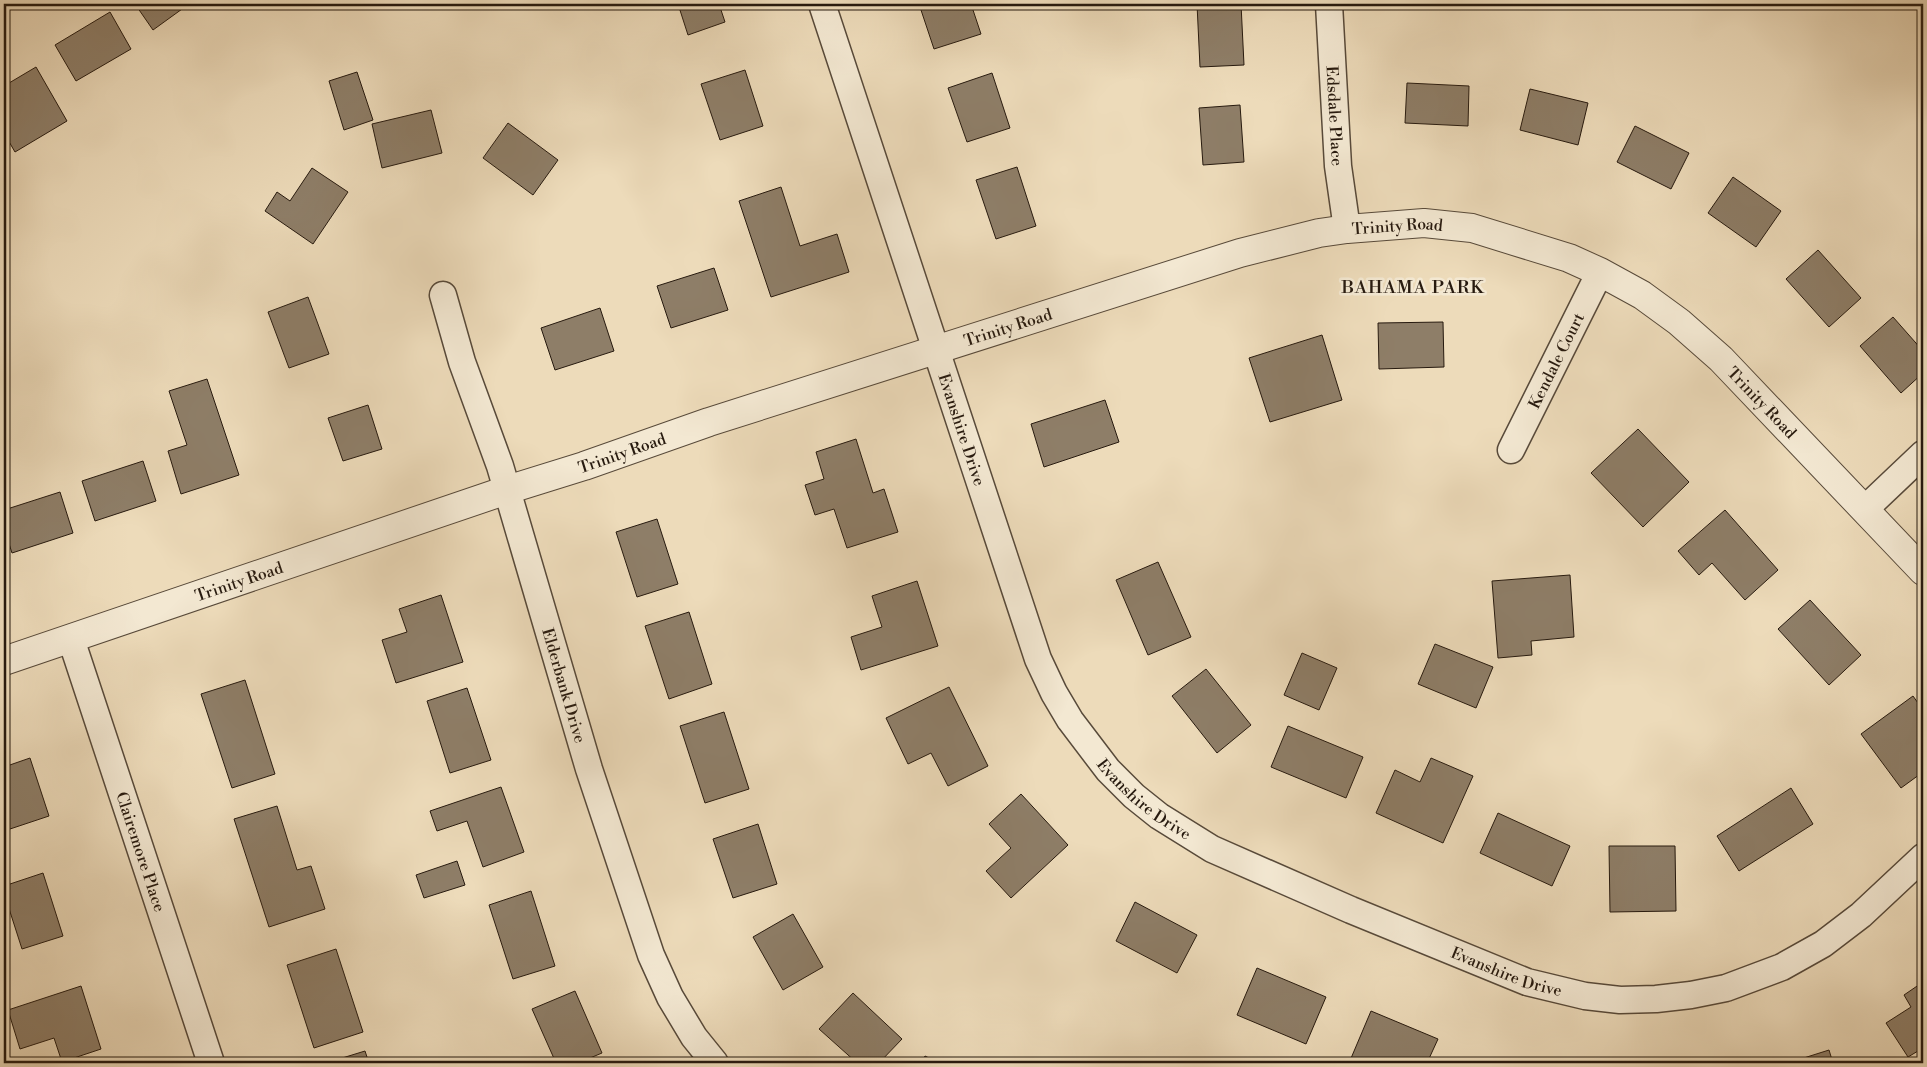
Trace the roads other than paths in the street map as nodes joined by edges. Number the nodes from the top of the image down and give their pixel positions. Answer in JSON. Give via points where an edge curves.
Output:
{"nodes":[{"id":1,"x":822,"y":4,"type":"edge"},
{"id":2,"x":1329,"y":4,"type":"edge"},
{"id":3,"x":1347,"y":229,"type":"junction"},
{"id":4,"x":1600,"y":272,"type":"junction"},
{"id":5,"x":443,"y":295,"type":"dead end"},
{"id":6,"x":936,"y":348,"type":"junction"},
{"id":7,"x":1510,"y":450,"type":"dead end"},
{"id":8,"x":1923,"y":454,"type":"edge"},
{"id":9,"x":507,"y":490,"type":"junction"},
{"id":10,"x":1866,"y":509,"type":"junction"},
{"id":11,"x":1923,"y":571,"type":"edge"},
{"id":12,"x":71,"y":639,"type":"junction"},
{"id":13,"x":4,"y":661,"type":"edge"},
{"id":14,"x":1923,"y":857,"type":"edge"},
{"id":15,"x":212,"y":1063,"type":"edge"},
{"id":16,"x":715,"y":1063,"type":"edge"}],
"edges":[{"from":1,"to":6,"type":"street","name":"Evanshire Drive"},
{"from":2,"to":3,"type":"street","name":"Edsdale Place","via":[[1338,166]]},
{"from":3,"to":4,"type":"street","name":"Trinity Road","via":[[1424,224],[1472,228],[1569,258]]},
{"from":3,"to":6,"type":"street","name":"Trinity Road","via":[[1240,253]]},
{"from":4,"to":7,"type":"street","name":"Kendale Court"},
{"from":4,"to":10,"type":"street","name":"Trinity Road","via":[[1642,295],[1679,322],[1720,359]]},
{"from":5,"to":9,"type":"street","name":"Elderbank Drive","via":[[462,362]]},
{"from":6,"to":9,"type":"street","name":"Trinity Road"},
{"from":6,"to":14,"type":"street","name":"Evanshire Drive","via":[[1038,659],[1054,693],[1108,770],[1134,796],[1212,849],[1527,982],[1585,996],[1620,1000],[1656,999],[1726,988],[1782,967],[1823,944],[1861,915]]},
{"from":8,"to":10,"type":"street"},
{"from":9,"to":12,"type":"street","name":"Trinity Road"},
{"from":9,"to":16,"type":"street","name":"Elderbank Drive","via":[[589,769],[651,954],[670,997],[694,1037]]},
{"from":10,"to":11,"type":"street","name":"Trinity Road"},
{"from":12,"to":13,"type":"street","name":"Trinity Road"},
{"from":12,"to":15,"type":"street","name":"Clairemore Place"}]}
